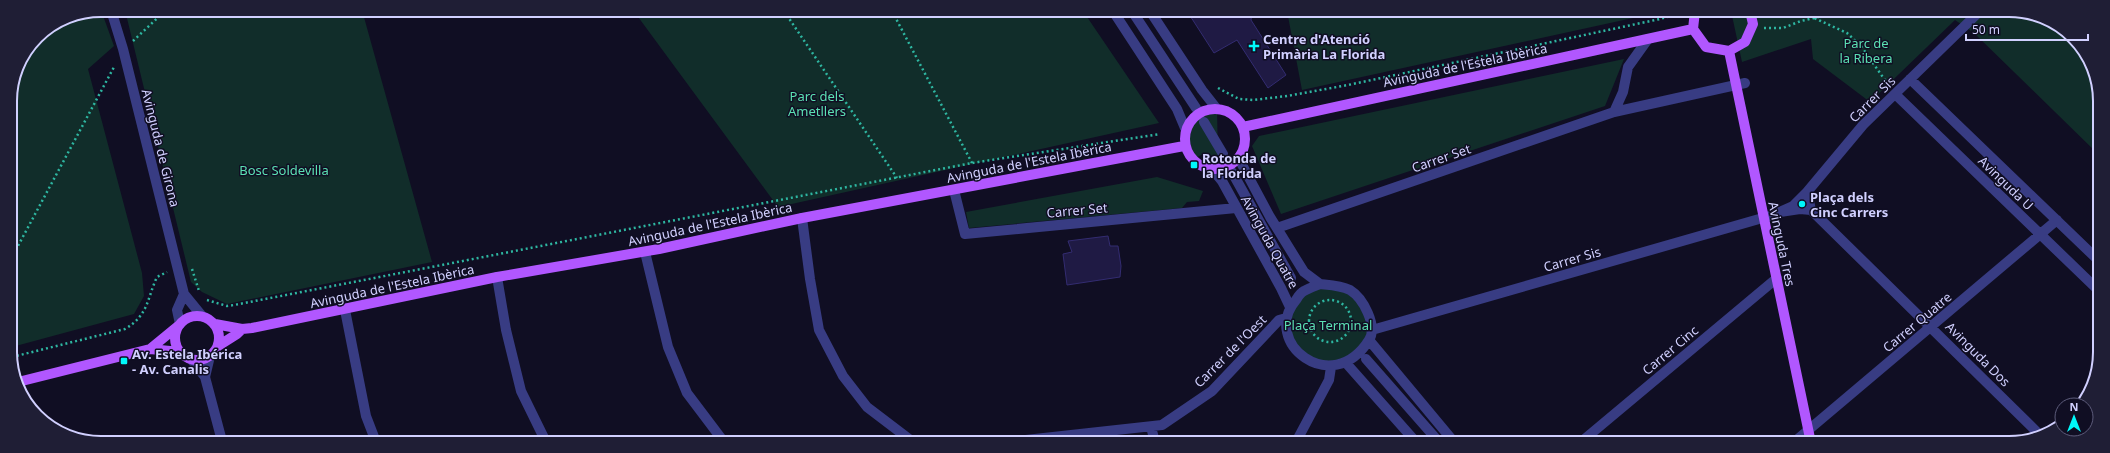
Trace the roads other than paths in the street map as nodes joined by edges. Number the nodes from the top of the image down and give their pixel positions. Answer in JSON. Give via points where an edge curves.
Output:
{"nodes":[{"id":1,"x":113,"y":17,"type":"edge"},
{"id":2,"x":1117,"y":17,"type":"edge"},
{"id":3,"x":1136,"y":17,"type":"edge"},
{"id":4,"x":1154,"y":17,"type":"edge"},
{"id":5,"x":1694,"y":17,"type":"edge"},
{"id":6,"x":1751,"y":17,"type":"edge"},
{"id":7,"x":1974,"y":17,"type":"edge"},
{"id":8,"x":1693,"y":29,"type":"junction"},
{"id":9,"x":1648,"y":39,"type":"junction"},
{"id":10,"x":1729,"y":51,"type":"junction"},
{"id":11,"x":1910,"y":79,"type":"junction"},
{"id":12,"x":1740,"y":84,"type":"junction"},
{"id":13,"x":1895,"y":94,"type":"junction"},
{"id":14,"x":1196,"y":108,"type":"dead end"},
{"id":15,"x":1217,"y":108,"type":"junction"},
{"id":16,"x":1614,"y":112,"type":"junction"},
{"id":17,"x":1204,"y":122,"type":"dead end"},
{"id":18,"x":1243,"y":127,"type":"junction"},
{"id":19,"x":1185,"y":128,"type":"junction"},
{"id":20,"x":1184,"y":146,"type":"junction"},
{"id":21,"x":1223,"y":154,"type":"dead end"},
{"id":22,"x":1239,"y":159,"type":"junction"},
{"id":23,"x":1214,"y":170,"type":"junction"},
{"id":24,"x":1232,"y":172,"type":"dead end"},
{"id":25,"x":954,"y":190,"type":"junction"},
{"id":26,"x":1807,"y":192,"type":"junction"},
{"id":27,"x":1236,"y":208,"type":"junction"},
{"id":28,"x":1812,"y":210,"type":"junction"},
{"id":29,"x":1780,"y":212,"type":"junction"},
{"id":30,"x":1763,"y":217,"type":"junction"},
{"id":31,"x":802,"y":218,"type":"junction"},
{"id":32,"x":2057,"y":220,"type":"junction"},
{"id":33,"x":1277,"y":228,"type":"junction"},
{"id":34,"x":2040,"y":234,"type":"junction"},
{"id":35,"x":644,"y":252,"type":"junction"},
{"id":36,"x":2093,"y":255,"type":"edge"},
{"id":37,"x":497,"y":277,"type":"junction"},
{"id":38,"x":1291,"y":278,"type":"dead end"},
{"id":39,"x":1777,"y":278,"type":"junction"},
{"id":40,"x":1320,"y":284,"type":"junction"},
{"id":41,"x":2093,"y":285,"type":"edge"},
{"id":42,"x":184,"y":294,"type":"junction"},
{"id":43,"x":1290,"y":307,"type":"junction"},
{"id":44,"x":345,"y":310,"type":"junction"},
{"id":45,"x":202,"y":316,"type":"junction"},
{"id":46,"x":1286,"y":318,"type":"junction"},
{"id":47,"x":215,"y":324,"type":"junction"},
{"id":48,"x":179,"y":325,"type":"junction"},
{"id":49,"x":1932,"y":327,"type":"junction"},
{"id":50,"x":242,"y":329,"type":"junction"},
{"id":51,"x":1370,"y":335,"type":"junction"},
{"id":52,"x":218,"y":346,"type":"junction"},
{"id":53,"x":150,"y":349,"type":"junction"},
{"id":54,"x":180,"y":352,"type":"junction"},
{"id":55,"x":210,"y":356,"type":"junction"},
{"id":56,"x":190,"y":359,"type":"junction"},
{"id":57,"x":1366,"y":359,"type":"dead end"},
{"id":58,"x":1346,"y":362,"type":"junction"},
{"id":59,"x":1331,"y":367,"type":"junction"},
{"id":60,"x":205,"y":377,"type":"junction"},
{"id":61,"x":22,"y":381,"type":"edge"},
{"id":62,"x":1151,"y":427,"type":"junction"},
{"id":63,"x":1808,"y":430,"type":"junction"},
{"id":64,"x":2036,"y":431,"type":"edge"},
{"id":65,"x":221,"y":436,"type":"edge"},
{"id":66,"x":374,"y":436,"type":"edge"},
{"id":67,"x":543,"y":436,"type":"edge"},
{"id":68,"x":719,"y":436,"type":"edge"},
{"id":69,"x":905,"y":436,"type":"edge"},
{"id":70,"x":1065,"y":436,"type":"edge"},
{"id":71,"x":1153,"y":436,"type":"edge"},
{"id":72,"x":1299,"y":436,"type":"edge"},
{"id":73,"x":1411,"y":436,"type":"edge"},
{"id":74,"x":1433,"y":436,"type":"edge"},
{"id":75,"x":1449,"y":436,"type":"edge"},
{"id":76,"x":1588,"y":436,"type":"edge"},
{"id":77,"x":1801,"y":436,"type":"edge"},
{"id":78,"x":1809,"y":436,"type":"edge"}],
"edges":[{"from":1,"to":42,"type":"street","name":"Avinguda de Girona"},
{"from":2,"to":19,"type":"street","via":[[1177,109]]},
{"from":3,"to":14,"type":"street"},
{"from":4,"to":15,"type":"street","via":[[1202,90]]},
{"from":5,"to":8,"type":"main road"},
{"from":6,"to":10,"type":"main road","via":[[1752,26],[1745,42]]},
{"from":7,"to":11,"type":"street","name":"Carrer Sis"},
{"from":8,"to":9,"type":"main road","name":"Avinguda de l'Estela Ibèrica"},
{"from":8,"to":10,"type":"main road","via":[[1706,47]]},
{"from":9,"to":16,"type":"street","via":[[1628,68],[1623,92]]},
{"from":9,"to":18,"type":"main road","name":"Avinguda de l'Estela Ibèrica"},
{"from":10,"to":12,"type":"main road","name":"Avinguda Tres"},
{"from":11,"to":13,"type":"street","name":"Carrer Sis"},
{"from":11,"to":32,"type":"street","name":"Avinguda U"},
{"from":12,"to":16,"type":"street","name":"Carrer Set"},
{"from":12,"to":30,"type":"main road","name":"Avinguda Tres"},
{"from":13,"to":26,"type":"street","name":"Carrer Sis","via":[[1863,125]]},
{"from":13,"to":34,"type":"street","name":"Avinguda U"},
{"from":15,"to":18,"type":"main road","via":[[1236,117]]},
{"from":15,"to":19,"type":"main road","via":[[1199,113]]},
{"from":16,"to":33,"type":"street","name":"Carrer Set"},
{"from":17,"to":21,"type":"street"},
{"from":18,"to":22,"type":"main road","via":[[1246,140]]},
{"from":19,"to":20,"type":"main road"},
{"from":20,"to":23,"type":"main road","via":[[1192,160],[1200,167]]},
{"from":20,"to":25,"type":"main road","name":"Avinguda de l'Estela Ibèrica"},
{"from":22,"to":23,"type":"main road","via":[[1229,166]]},
{"from":22,"to":33,"type":"street","name":"Avinguda Quatre"},
{"from":23,"to":27,"type":"street","name":"Avinguda Quatre"},
{"from":24,"to":38,"type":"street","name":"Avinguda Quatre"},
{"from":25,"to":27,"type":"street","name":"Carrer Set","via":[[965,234]]},
{"from":25,"to":31,"type":"main road","name":"Avinguda de l'Estela Ibèrica"},
{"from":26,"to":28,"type":"street"},
{"from":26,"to":29,"type":"street","name":"Carrer Sis","via":[[1793,206]]},
{"from":27,"to":43,"type":"street","name":"Avinguda Quatre"},
{"from":28,"to":29,"type":"street"},
{"from":28,"to":49,"type":"street","name":"Avinguda Dos"},
{"from":29,"to":30,"type":"street","name":"Carrer Sis"},
{"from":30,"to":39,"type":"main road","name":"Avinguda Tres"},
{"from":30,"to":51,"type":"street","name":"Carrer Sis"},
{"from":31,"to":35,"type":"main road","name":"Avinguda de l'Estela Ibèrica"},
{"from":31,"to":69,"type":"street","via":[[819,330],[843,376],[867,407]]},
{"from":32,"to":34,"type":"street","name":"Carrer Quatre"},
{"from":32,"to":36,"type":"street","name":"Avinguda U"},
{"from":33,"to":40,"type":"street","name":"Avinguda Quatre","via":[[1304,272]]},
{"from":34,"to":41,"type":"street","name":"Avinguda U"},
{"from":34,"to":49,"type":"street","name":"Carrer Quatre"},
{"from":35,"to":37,"type":"main road","name":"Avinguda de l'Estela Ibèrica"},
{"from":35,"to":68,"type":"street","via":[[668,347],[687,393]]},
{"from":37,"to":44,"type":"main road","name":"Avinguda de l'Estela Ibèrica"},
{"from":37,"to":67,"type":"street","via":[[506,330],[521,391]]},
{"from":39,"to":63,"type":"main road","name":"Avinguda Tres"},
{"from":39,"to":76,"type":"street","name":"Carrer Cinc"},
{"from":40,"to":43,"type":"street","via":[[1302,292]]},
{"from":40,"to":51,"type":"street","via":[[1338,285],[1351,291],[1362,303],[1368,316]]},
{"from":42,"to":45,"type":"street","name":"Avinguda de Girona"},
{"from":42,"to":48,"type":"street","via":[[177,310]]},
{"from":43,"to":46,"type":"street"},
{"from":44,"to":50,"type":"main road","name":"Avinguda de l'Estela Ibèrica"},
{"from":44,"to":66,"type":"street","via":[[366,416]]},
{"from":45,"to":47,"type":"main road"},
{"from":45,"to":48,"type":"main road","via":[[188,317]]},
{"from":46,"to":59,"type":"street","via":[[1287,335],[1296,352],[1314,364]]},
{"from":46,"to":62,"type":"street","name":"Carrer de l'Oest","via":[[1279,320],[1212,391],[1162,425]]},
{"from":47,"to":50,"type":"main road","name":"Avinguda de l'Estela Ibèrica"},
{"from":47,"to":52,"type":"main road","via":[[218,331]]},
{"from":48,"to":53,"type":"main road"},
{"from":48,"to":54,"type":"main road","via":[[175,339]]},
{"from":49,"to":63,"type":"street","name":"Carrer Quatre"},
{"from":49,"to":64,"type":"street","name":"Avinguda Dos"},
{"from":50,"to":52,"type":"main road","name":"Avinguda de l'Estela Ibèrica"},
{"from":51,"to":58,"type":"street"},
{"from":51,"to":75,"type":"street"},
{"from":52,"to":55,"type":"main road"},
{"from":53,"to":54,"type":"main road"},
{"from":53,"to":61,"type":"main road"},
{"from":54,"to":56,"type":"main road"},
{"from":55,"to":56,"type":"main road","via":[[197,360]]},
{"from":55,"to":60,"type":"street"},
{"from":56,"to":60,"type":"street"},
{"from":57,"to":74,"type":"street"},
{"from":58,"to":59,"type":"street"},
{"from":58,"to":73,"type":"street"},
{"from":59,"to":72,"type":"street","via":[[1329,380]]},
{"from":60,"to":65,"type":"street"},
{"from":62,"to":70,"type":"street","name":"Carrer de l'Oest"},
{"from":62,"to":71,"type":"street"},
{"from":63,"to":77,"type":"street","name":"Carrer Quatre"},
{"from":63,"to":78,"type":"main road","name":"Avinguda Tres"}]}
